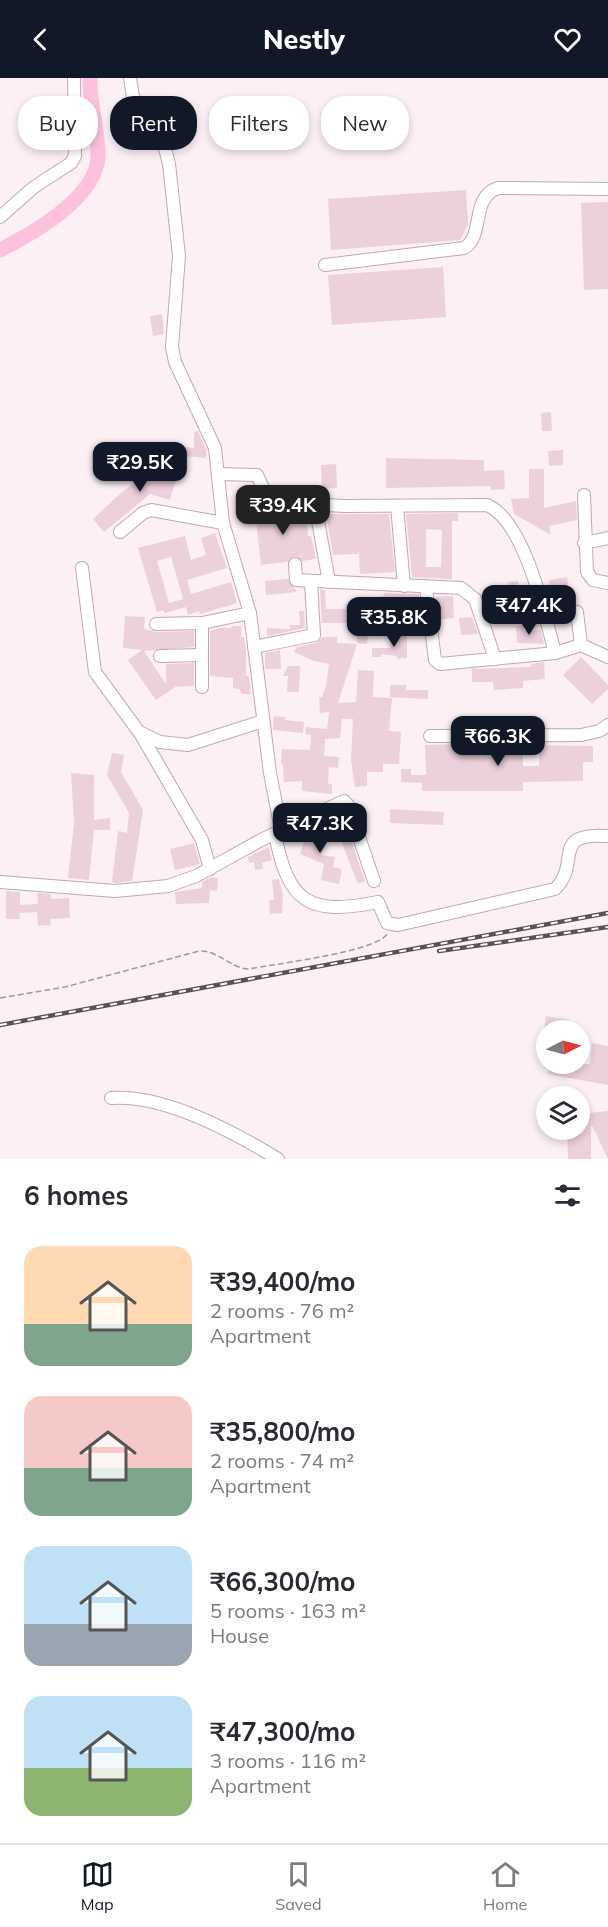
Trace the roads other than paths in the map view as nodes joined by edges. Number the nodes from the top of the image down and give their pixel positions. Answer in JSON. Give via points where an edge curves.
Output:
{"nodes":[{"id":1,"x":74,"y":78,"type":"edge"},
{"id":2,"x":130,"y":78,"type":"edge"},
{"id":3,"x":608,"y":189,"type":"edge"},
{"id":4,"x":0,"y":217,"type":"edge"},
{"id":5,"x":325,"y":265,"type":"dead end"},
{"id":6,"x":218,"y":474,"type":"junction"},
{"id":7,"x":584,"y":495,"type":"dead end"},
{"id":8,"x":315,"y":504,"type":"junction"},
{"id":9,"x":397,"y":506,"type":"junction"},
{"id":10,"x":223,"y":523,"type":"junction"},
{"id":11,"x":120,"y":532,"type":"dead end"},
{"id":12,"x":608,"y":538,"type":"edge"},
{"id":13,"x":584,"y":543,"type":"junction"},
{"id":14,"x":295,"y":564,"type":"dead end"},
{"id":15,"x":82,"y":568,"type":"dead end"},
{"id":16,"x":311,"y":581,"type":"junction"},
{"id":17,"x":329,"y":582,"type":"junction"},
{"id":18,"x":608,"y":584,"type":"edge"},
{"id":19,"x":404,"y":586,"type":"junction"},
{"id":20,"x":426,"y":587,"type":"junction"},
{"id":21,"x":250,"y":612,"type":"junction"},
{"id":22,"x":577,"y":612,"type":"dead end"},
{"id":23,"x":202,"y":623,"type":"junction"},
{"id":24,"x":156,"y":624,"type":"dead end"},
{"id":25,"x":581,"y":645,"type":"junction"},
{"id":26,"x":254,"y":647,"type":"junction"},
{"id":27,"x":555,"y":654,"type":"junction"},
{"id":28,"x":201,"y":655,"type":"junction"},
{"id":29,"x":160,"y":656,"type":"dead end"},
{"id":30,"x":608,"y":657,"type":"edge"},
{"id":31,"x":495,"y":659,"type":"junction"},
{"id":32,"x":202,"y":687,"type":"dead end"},
{"id":33,"x":263,"y":721,"type":"junction"},
{"id":34,"x":608,"y":725,"type":"edge"},
{"id":35,"x":139,"y":732,"type":"junction"},
{"id":36,"x":430,"y":736,"type":"dead end"},
{"id":37,"x":278,"y":832,"type":"junction"},
{"id":38,"x":608,"y":836,"type":"edge"},
{"id":39,"x":210,"y":869,"type":"junction"},
{"id":40,"x":374,"y":880,"type":"dead end"},
{"id":41,"x":0,"y":882,"type":"edge"},
{"id":42,"x":111,"y":1098,"type":"dead end"},
{"id":43,"x":278,"y":1159,"type":"edge"}],
"edges":[{"from":1,"to":4,"type":"street","via":[[75,156]]},
{"from":2,"to":6,"type":"street","via":[[133,97],[165,148],[169,164],[179,256],[172,347],[193,403],[213,440]]},
{"from":3,"to":5,"type":"street","via":[[498,188],[485,197],[472,239],[464,248]]},
{"from":6,"to":8,"type":"street","via":[[254,473],[271,500]]},
{"from":6,"to":10,"type":"street"},
{"from":7,"to":13,"type":"street"},
{"from":8,"to":9,"type":"street"},
{"from":8,"to":17,"type":"street"},
{"from":9,"to":19,"type":"street"},
{"from":9,"to":27,"type":"street","via":[[487,504],[498,509],[533,574]]},
{"from":10,"to":11,"type":"street","via":[[151,510]]},
{"from":10,"to":21,"type":"street"},
{"from":12,"to":13,"type":"street"},
{"from":13,"to":18,"type":"street","via":[[587,572],[593,580]]},
{"from":14,"to":16,"type":"street","via":[[296,580]]},
{"from":15,"to":35,"type":"street","via":[[95,672]]},
{"from":16,"to":17,"type":"street"},
{"from":16,"to":26,"type":"street","via":[[314,635]]},
{"from":17,"to":19,"type":"street"},
{"from":19,"to":20,"type":"street"},
{"from":20,"to":31,"type":"street","via":[[461,588],[469,592],[475,599]]},
{"from":20,"to":31,"type":"street","via":[[436,662]]},
{"from":21,"to":23,"type":"street"},
{"from":21,"to":26,"type":"street"},
{"from":22,"to":25,"type":"street"},
{"from":23,"to":24,"type":"street"},
{"from":23,"to":28,"type":"street"},
{"from":25,"to":27,"type":"street"},
{"from":25,"to":30,"type":"street"},
{"from":26,"to":33,"type":"street"},
{"from":27,"to":31,"type":"street"},
{"from":28,"to":29,"type":"street"},
{"from":28,"to":32,"type":"street"},
{"from":33,"to":35,"type":"street","via":[[188,745],[160,742]]},
{"from":33,"to":37,"type":"street"},
{"from":34,"to":36,"type":"street","via":[[580,735]]},
{"from":35,"to":39,"type":"street","via":[[202,840]]},
{"from":37,"to":38,"type":"street","via":[[285,877],[299,894],[310,901],[341,908],[378,902],[387,923],[392,925],[555,889],[561,882],[572,844],[585,834]]},
{"from":37,"to":39,"type":"street"},
{"from":37,"to":40,"type":"street","via":[[346,802]]},
{"from":39,"to":41,"type":"street","via":[[148,890],[101,891]]},
{"from":42,"to":43,"type":"street","via":[[130,1096],[173,1109]]}]}
